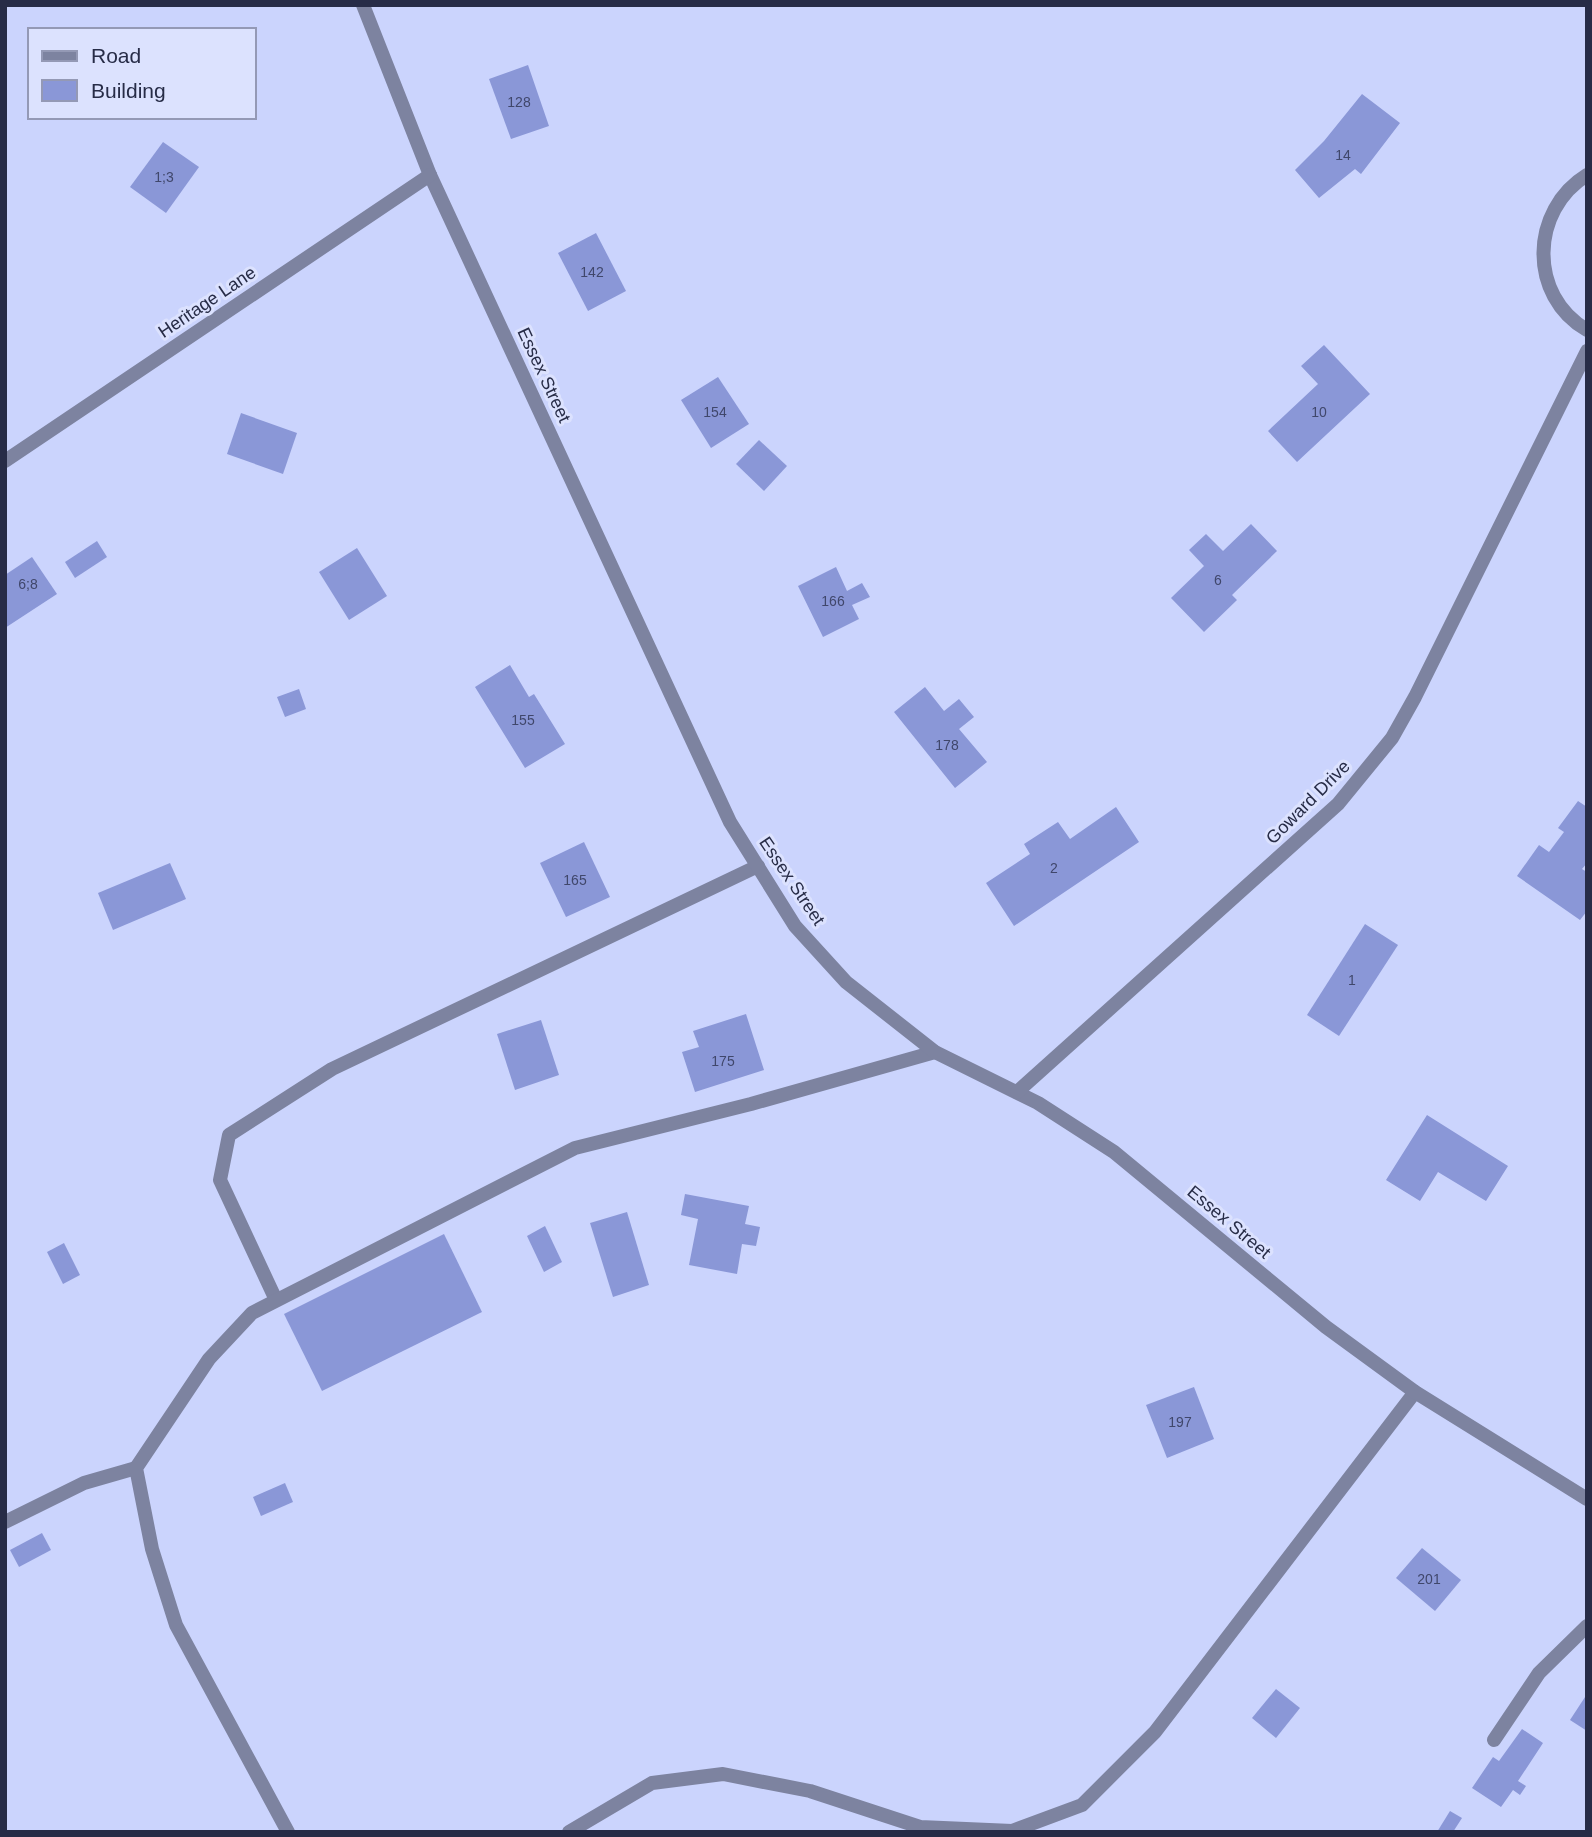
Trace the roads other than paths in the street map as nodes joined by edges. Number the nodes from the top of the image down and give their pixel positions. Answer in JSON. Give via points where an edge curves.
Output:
{"nodes":[{"id":1,"x":363,"y":5,"type":"edge"},
{"id":2,"x":430,"y":175,"type":"junction"},
{"id":3,"x":1587,"y":175,"type":"edge"},
{"id":4,"x":1587,"y":330,"type":"edge"},
{"id":5,"x":1587,"y":351,"type":"edge"},
{"id":6,"x":5,"y":461,"type":"edge"},
{"id":7,"x":758,"y":866,"type":"junction"},
{"id":8,"x":935,"y":1052,"type":"junction"},
{"id":9,"x":1017,"y":1092,"type":"junction"},
{"id":10,"x":276,"y":1300,"type":"junction"},
{"id":11,"x":1415,"y":1392,"type":"junction"},
{"id":12,"x":136,"y":1468,"type":"junction"},
{"id":13,"x":1587,"y":1499,"type":"edge"},
{"id":14,"x":5,"y":1522,"type":"edge"},
{"id":15,"x":1587,"y":1626,"type":"edge"},
{"id":16,"x":1494,"y":1740,"type":"dead end"},
{"id":17,"x":288,"y":1832,"type":"edge"},
{"id":18,"x":569,"y":1832,"type":"edge"}],
"edges":[{"from":1,"to":2,"type":"street","name":"Essex Street"},
{"from":2,"to":6,"type":"street","name":"Heritage Lane"},
{"from":2,"to":7,"type":"street","name":"Essex Street","via":[[730,821]]},
{"from":3,"to":4,"type":"street","via":[[1556,204],[1548,221],[1543,259],[1553,296]]},
{"from":5,"to":9,"type":"street","name":"Goward Drive","via":[[1415,697],[1365,774],[1307,833]]},
{"from":7,"to":8,"type":"street","name":"Essex Street","via":[[795,926],[846,982]]},
{"from":7,"to":10,"type":"street","via":[[332,1069],[229,1135],[220,1180]]},
{"from":8,"to":9,"type":"street","name":"Essex Street"},
{"from":8,"to":10,"type":"street","via":[[575,1148]]},
{"from":9,"to":11,"type":"street","name":"Essex Street","via":[[1114,1152],[1326,1327]]},
{"from":10,"to":12,"type":"street","via":[[252,1313],[209,1359]]},
{"from":11,"to":13,"type":"street","name":"Essex Street"},
{"from":11,"to":18,"type":"street","via":[[1155,1732],[1082,1805],[1012,1830],[920,1827],[810,1791],[723,1774],[652,1783]]},
{"from":12,"to":14,"type":"street","via":[[83,1483]]},
{"from":12,"to":17,"type":"street","via":[[152,1549],[176,1625]]},
{"from":15,"to":16,"type":"street","via":[[1539,1673]]}]}
